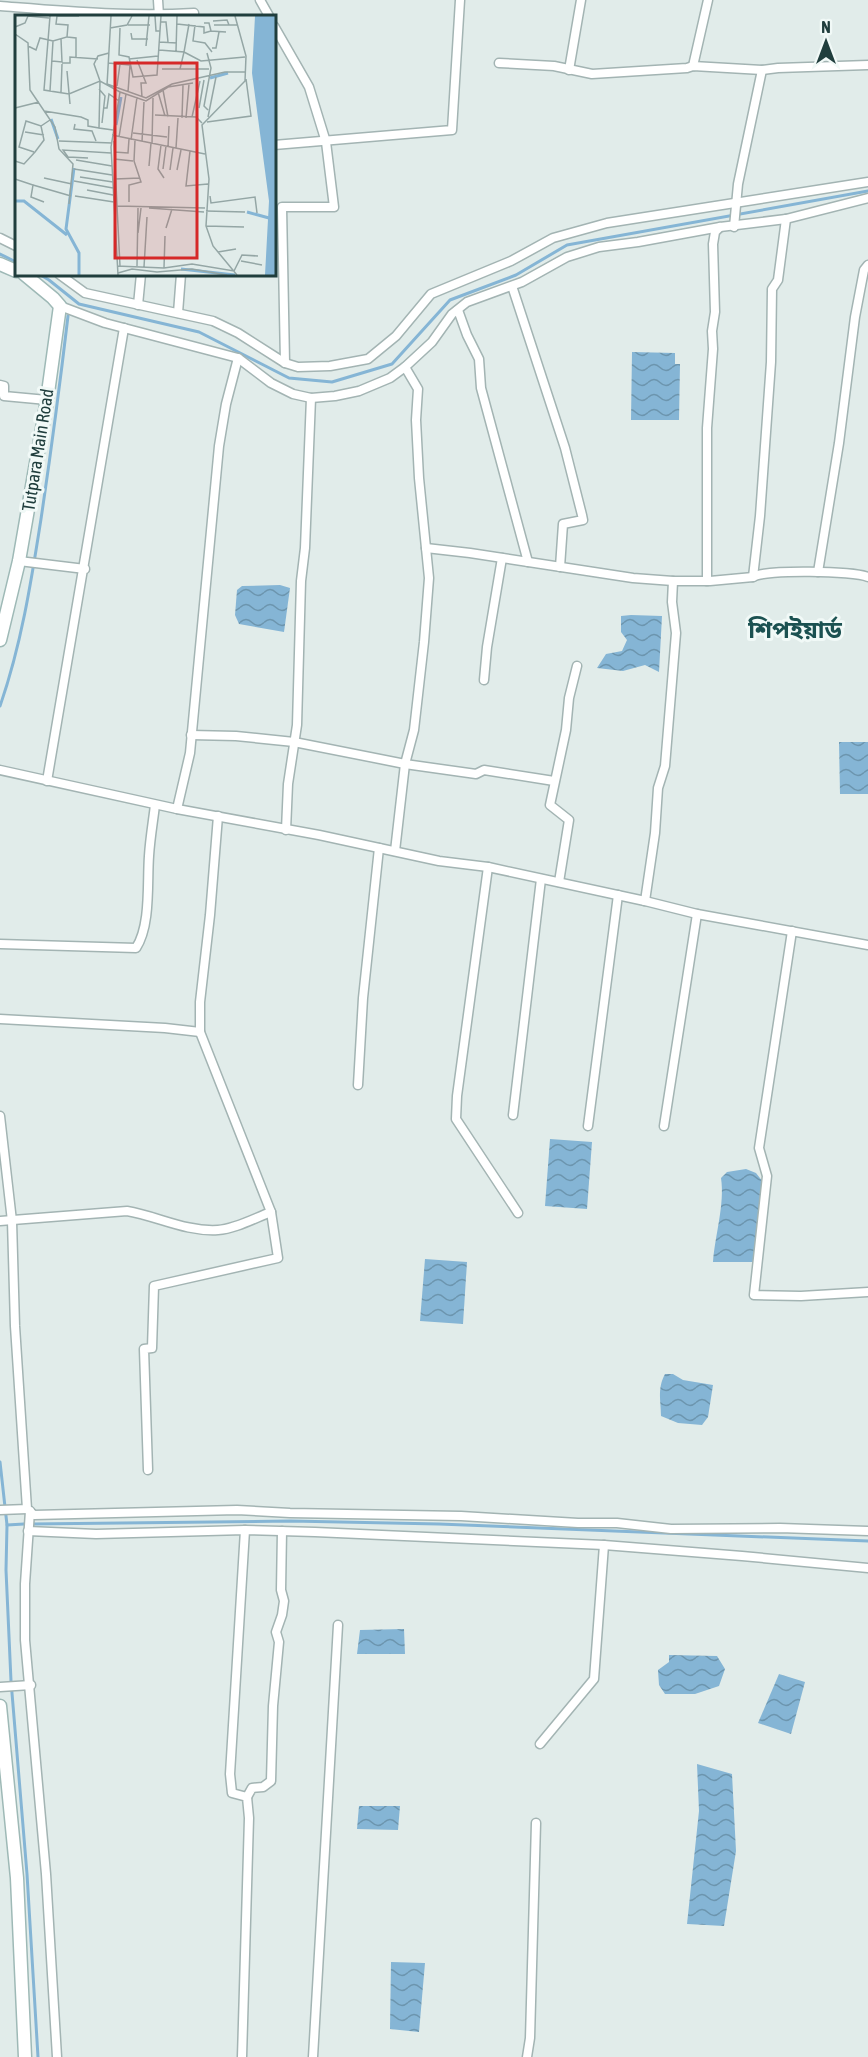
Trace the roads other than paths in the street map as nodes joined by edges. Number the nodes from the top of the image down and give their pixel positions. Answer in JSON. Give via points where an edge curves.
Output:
{"nodes":[{"id":1,"x":158,"y":0,"type":"edge"},
{"id":2,"x":260,"y":0,"type":"edge"},
{"id":3,"x":460,"y":0,"type":"edge"},
{"id":4,"x":581,"y":0,"type":"edge"},
{"id":5,"x":708,"y":0,"type":"edge"},
{"id":6,"x":0,"y":6,"type":"edge"},
{"id":7,"x":53,"y":13,"type":"edge"},
{"id":8,"x":124,"y":15,"type":"edge"},
{"id":9,"x":159,"y":15,"type":"edge"},
{"id":10,"x":171,"y":15,"type":"edge"},
{"id":11,"x":194,"y":15,"type":"edge"},
{"id":12,"x":268,"y":15,"type":"edge"},
{"id":13,"x":276,"y":29,"type":"edge"},
{"id":14,"x":499,"y":63,"type":"dead end"},
{"id":15,"x":868,"y":65,"type":"edge"},
{"id":16,"x":693,"y":66,"type":"junction"},
{"id":17,"x":569,"y":70,"type":"junction"},
{"id":18,"x":762,"y":70,"type":"junction"},
{"id":19,"x":326,"y":142,"type":"junction"},
{"id":20,"x":276,"y":146,"type":"edge"},
{"id":21,"x":868,"y":182,"type":"edge"},
{"id":22,"x":868,"y":198,"type":"edge"},
{"id":23,"x":735,"y":206,"type":"junction"},
{"id":24,"x":786,"y":219,"type":"junction"},
{"id":25,"x":734,"y":223,"type":"junction"},
{"id":26,"x":720,"y":227,"type":"junction"},
{"id":27,"x":0,"y":238,"type":"edge"},
{"id":28,"x":15,"y":246,"type":"edge"},
{"id":29,"x":0,"y":264,"type":"edge"},
{"id":30,"x":868,"y":266,"type":"edge"},
{"id":31,"x":15,"y":269,"type":"edge"},
{"id":32,"x":25,"y":276,"type":"edge"},
{"id":33,"x":63,"y":276,"type":"edge"},
{"id":34,"x":141,"y":276,"type":"edge"},
{"id":35,"x":181,"y":276,"type":"edge"},
{"id":36,"x":512,"y":286,"type":"junction"},
{"id":37,"x":138,"y":305,"type":"junction"},
{"id":38,"x":60,"y":306,"type":"junction"},
{"id":39,"x":458,"y":310,"type":"junction"},
{"id":40,"x":178,"y":313,"type":"junction"},
{"id":41,"x":124,"y":328,"type":"junction"},
{"id":42,"x":238,"y":358,"type":"junction"},
{"id":43,"x":285,"y":363,"type":"junction"},
{"id":44,"x":405,"y":368,"type":"junction"},
{"id":45,"x":0,"y":385,"type":"edge"},
{"id":46,"x":311,"y":398,"type":"junction"},
{"id":47,"x":47,"y":400,"type":"junction"},
{"id":48,"x":426,"y":548,"type":"junction"},
{"id":49,"x":502,"y":558,"type":"junction"},
{"id":50,"x":528,"y":562,"type":"junction"},
{"id":51,"x":29,"y":563,"type":"junction"},
{"id":52,"x":560,"y":567,"type":"junction"},
{"id":53,"x":85,"y":569,"type":"junction"},
{"id":54,"x":818,"y":572,"type":"junction"},
{"id":55,"x":753,"y":577,"type":"junction"},
{"id":56,"x":868,"y":577,"type":"edge"},
{"id":57,"x":673,"y":581,"type":"junction"},
{"id":58,"x":707,"y":581,"type":"junction"},
{"id":59,"x":0,"y":640,"type":"edge"},
{"id":60,"x":577,"y":666,"type":"dead end"},
{"id":61,"x":484,"y":680,"type":"dead end"},
{"id":62,"x":191,"y":735,"type":"junction"},
{"id":63,"x":294,"y":742,"type":"junction"},
{"id":64,"x":405,"y":764,"type":"junction"},
{"id":65,"x":0,"y":770,"type":"edge"},
{"id":66,"x":48,"y":781,"type":"junction"},
{"id":67,"x":554,"y":781,"type":"junction"},
{"id":68,"x":155,"y":805,"type":"junction"},
{"id":69,"x":177,"y":809,"type":"junction"},
{"id":70,"x":218,"y":816,"type":"junction"},
{"id":71,"x":286,"y":830,"type":"junction"},
{"id":72,"x":379,"y":848,"type":"junction"},
{"id":73,"x":395,"y":851,"type":"junction"},
{"id":74,"x":488,"y":867,"type":"junction"},
{"id":75,"x":541,"y":879,"type":"junction"},
{"id":76,"x":559,"y":882,"type":"junction"},
{"id":77,"x":618,"y":895,"type":"junction"},
{"id":78,"x":645,"y":901,"type":"junction"},
{"id":79,"x":697,"y":914,"type":"junction"},
{"id":80,"x":792,"y":931,"type":"junction"},
{"id":81,"x":0,"y":944,"type":"edge"},
{"id":82,"x":868,"y":945,"type":"edge"},
{"id":83,"x":0,"y":1019,"type":"edge"},
{"id":84,"x":200,"y":1032,"type":"junction"},
{"id":85,"x":358,"y":1085,"type":"dead end"},
{"id":86,"x":513,"y":1115,"type":"dead end"},
{"id":87,"x":0,"y":1116,"type":"edge"},
{"id":88,"x":588,"y":1126,"type":"dead end"},
{"id":89,"x":664,"y":1126,"type":"dead end"},
{"id":90,"x":271,"y":1212,"type":"junction"},
{"id":91,"x":518,"y":1213,"type":"dead end"},
{"id":92,"x":0,"y":1221,"type":"edge"},
{"id":93,"x":12,"y":1221,"type":"junction"},
{"id":94,"x":868,"y":1292,"type":"edge"},
{"id":95,"x":148,"y":1470,"type":"dead end"},
{"id":96,"x":0,"y":1510,"type":"edge"},
{"id":97,"x":28,"y":1510,"type":"junction"},
{"id":98,"x":245,"y":1530,"type":"junction"},
{"id":99,"x":28,"y":1531,"type":"junction"},
{"id":100,"x":282,"y":1531,"type":"junction"},
{"id":101,"x":868,"y":1531,"type":"edge"},
{"id":102,"x":604,"y":1545,"type":"junction"},
{"id":103,"x":868,"y":1568,"type":"edge"},
{"id":104,"x":338,"y":1625,"type":"dead end"},
{"id":105,"x":31,"y":1685,"type":"junction"},
{"id":106,"x":0,"y":1687,"type":"edge"},
{"id":107,"x":0,"y":1706,"type":"edge"},
{"id":108,"x":540,"y":1744,"type":"dead end"},
{"id":109,"x":247,"y":1797,"type":"junction"},
{"id":110,"x":536,"y":1823,"type":"dead end"},
{"id":111,"x":24,"y":2057,"type":"edge"},
{"id":112,"x":57,"y":2057,"type":"edge"},
{"id":113,"x":242,"y":2057,"type":"edge"},
{"id":114,"x":313,"y":2057,"type":"edge"},
{"id":115,"x":527,"y":2057,"type":"edge"}],
"edges":[{"from":1,"to":9,"type":"street"},
{"from":2,"to":12,"type":"street"},
{"from":3,"to":19,"type":"street","via":[[452,130]]},
{"from":4,"to":17,"type":"street"},
{"from":5,"to":16,"type":"street"},
{"from":6,"to":7,"type":"street"},
{"from":7,"to":8,"type":"street"},
{"from":10,"to":11,"type":"street"},
{"from":13,"to":19,"type":"street","via":[[309,87]]},
{"from":14,"to":17,"type":"street"},
{"from":15,"to":18,"type":"street"},
{"from":16,"to":17,"type":"street","via":[[592,74]]},
{"from":16,"to":18,"type":"street"},
{"from":18,"to":23,"type":"street"},
{"from":19,"to":20,"type":"street"},
{"from":19,"to":43,"type":"street","via":[[334,207],[282,207]]},
{"from":21,"to":23,"type":"street"},
{"from":22,"to":24,"type":"street"},
{"from":23,"to":25,"type":"street"},
{"from":23,"to":43,"type":"street","via":[[607,223],[553,238],[511,261],[431,294],[396,336],[368,359],[330,366],[298,367]]},
{"from":24,"to":25,"type":"street"},
{"from":24,"to":55,"type":"street","via":[[778,280],[772,289],[765,463]]},
{"from":25,"to":26,"type":"street"},
{"from":26,"to":36,"type":"street","via":[[599,247],[567,257]]},
{"from":26,"to":58,"type":"street","via":[[713,244],[715,312],[706,438]]},
{"from":27,"to":28,"type":"street"},
{"from":29,"to":31,"type":"street"},
{"from":30,"to":54,"type":"street","via":[[855,317],[840,443]]},
{"from":32,"to":38,"type":"street"},
{"from":33,"to":37,"type":"street","via":[[85,293]]},
{"from":34,"to":37,"type":"street"},
{"from":35,"to":40,"type":"street"},
{"from":36,"to":39,"type":"street","via":[[467,302]]},
{"from":36,"to":52,"type":"street","via":[[566,448],[584,520],[563,524]]},
{"from":37,"to":40,"type":"street"},
{"from":38,"to":41,"type":"street"},
{"from":38,"to":47,"type":"street","name":"Tutpara Main Road"},
{"from":39,"to":44,"type":"street"},
{"from":39,"to":50,"type":"street","via":[[479,359],[481,388]]},
{"from":40,"to":43,"type":"street","via":[[213,321]]},
{"from":41,"to":42,"type":"street"},
{"from":41,"to":53,"type":"street"},
{"from":42,"to":46,"type":"street","via":[[271,383]]},
{"from":42,"to":62,"type":"street","via":[[219,446]]},
{"from":44,"to":46,"type":"street","via":[[359,391]]},
{"from":44,"to":48,"type":"street","via":[[418,390],[416,420]]},
{"from":45,"to":47,"type":"street","via":[[4,386],[4,396]]},
{"from":46,"to":63,"type":"street"},
{"from":47,"to":51,"type":"street","name":"Tutpara Main Road"},
{"from":48,"to":49,"type":"street"},
{"from":48,"to":64,"type":"street","via":[[429,578],[424,642],[414,730]]},
{"from":49,"to":50,"type":"street"},
{"from":49,"to":61,"type":"street"},
{"from":50,"to":52,"type":"street"},
{"from":51,"to":53,"type":"street"},
{"from":51,"to":59,"type":"street","name":"Tutpara Main Road"},
{"from":52,"to":57,"type":"street"},
{"from":53,"to":66,"type":"street"},
{"from":54,"to":55,"type":"street","via":[[774,572]]},
{"from":54,"to":56,"type":"street"},
{"from":55,"to":58,"type":"street"},
{"from":57,"to":58,"type":"street"},
{"from":57,"to":78,"type":"street","via":[[676,633],[665,766],[658,788]]},
{"from":60,"to":67,"type":"street"},
{"from":62,"to":63,"type":"street"},
{"from":62,"to":69,"type":"street"},
{"from":63,"to":64,"type":"street"},
{"from":63,"to":71,"type":"street"},
{"from":64,"to":67,"type":"street"},
{"from":64,"to":73,"type":"street"},
{"from":65,"to":66,"type":"street"},
{"from":66,"to":68,"type":"street"},
{"from":67,"to":76,"type":"street","via":[[550,805],[569,820]]},
{"from":68,"to":69,"type":"street"},
{"from":68,"to":81,"type":"street","via":[[145,920],[136,948]]},
{"from":69,"to":70,"type":"street"},
{"from":70,"to":71,"type":"street"},
{"from":70,"to":84,"type":"street"},
{"from":71,"to":72,"type":"street"},
{"from":72,"to":73,"type":"street"},
{"from":72,"to":85,"type":"street"},
{"from":73,"to":74,"type":"street"},
{"from":74,"to":75,"type":"street"},
{"from":74,"to":91,"type":"street","via":[[456,1119]]},
{"from":75,"to":76,"type":"street"},
{"from":75,"to":86,"type":"street"},
{"from":76,"to":77,"type":"street"},
{"from":77,"to":78,"type":"street"},
{"from":77,"to":88,"type":"street"},
{"from":78,"to":79,"type":"street"},
{"from":79,"to":80,"type":"street"},
{"from":79,"to":89,"type":"street"},
{"from":80,"to":82,"type":"street"},
{"from":80,"to":94,"type":"street","via":[[759,1148],[767,1176],[754,1294]]},
{"from":83,"to":84,"type":"street"},
{"from":84,"to":90,"type":"street"},
{"from":87,"to":93,"type":"street"},
{"from":90,"to":93,"type":"street","via":[[220,1230],[200,1230],[127,1211]]},
{"from":90,"to":95,"type":"street","via":[[278,1258],[154,1286],[152,1348],[144,1349]]},
{"from":92,"to":93,"type":"street"},
{"from":93,"to":97,"type":"street"},
{"from":96,"to":97,"type":"street"},
{"from":97,"to":99,"type":"street"},
{"from":97,"to":101,"type":"street","via":[[34,1515],[237,1510],[461,1515],[617,1522],[671,1529]]},
{"from":98,"to":99,"type":"street","via":[[96,1534]]},
{"from":98,"to":100,"type":"street"},
{"from":98,"to":109,"type":"street","via":[[230,1774],[232,1793]]},
{"from":99,"to":105,"type":"street","via":[[25,1640]]},
{"from":100,"to":102,"type":"street"},
{"from":100,"to":109,"type":"street","via":[[284,1601],[276,1632],[279,1642],[271,1781],[252,1788]]},
{"from":102,"to":103,"type":"street"},
{"from":102,"to":108,"type":"street","via":[[594,1679]]},
{"from":104,"to":114,"type":"street"},
{"from":105,"to":106,"type":"street"},
{"from":105,"to":112,"type":"street"},
{"from":107,"to":111,"type":"street","via":[[17,1878]]},
{"from":109,"to":113,"type":"street"},
{"from":110,"to":115,"type":"street"}]}
